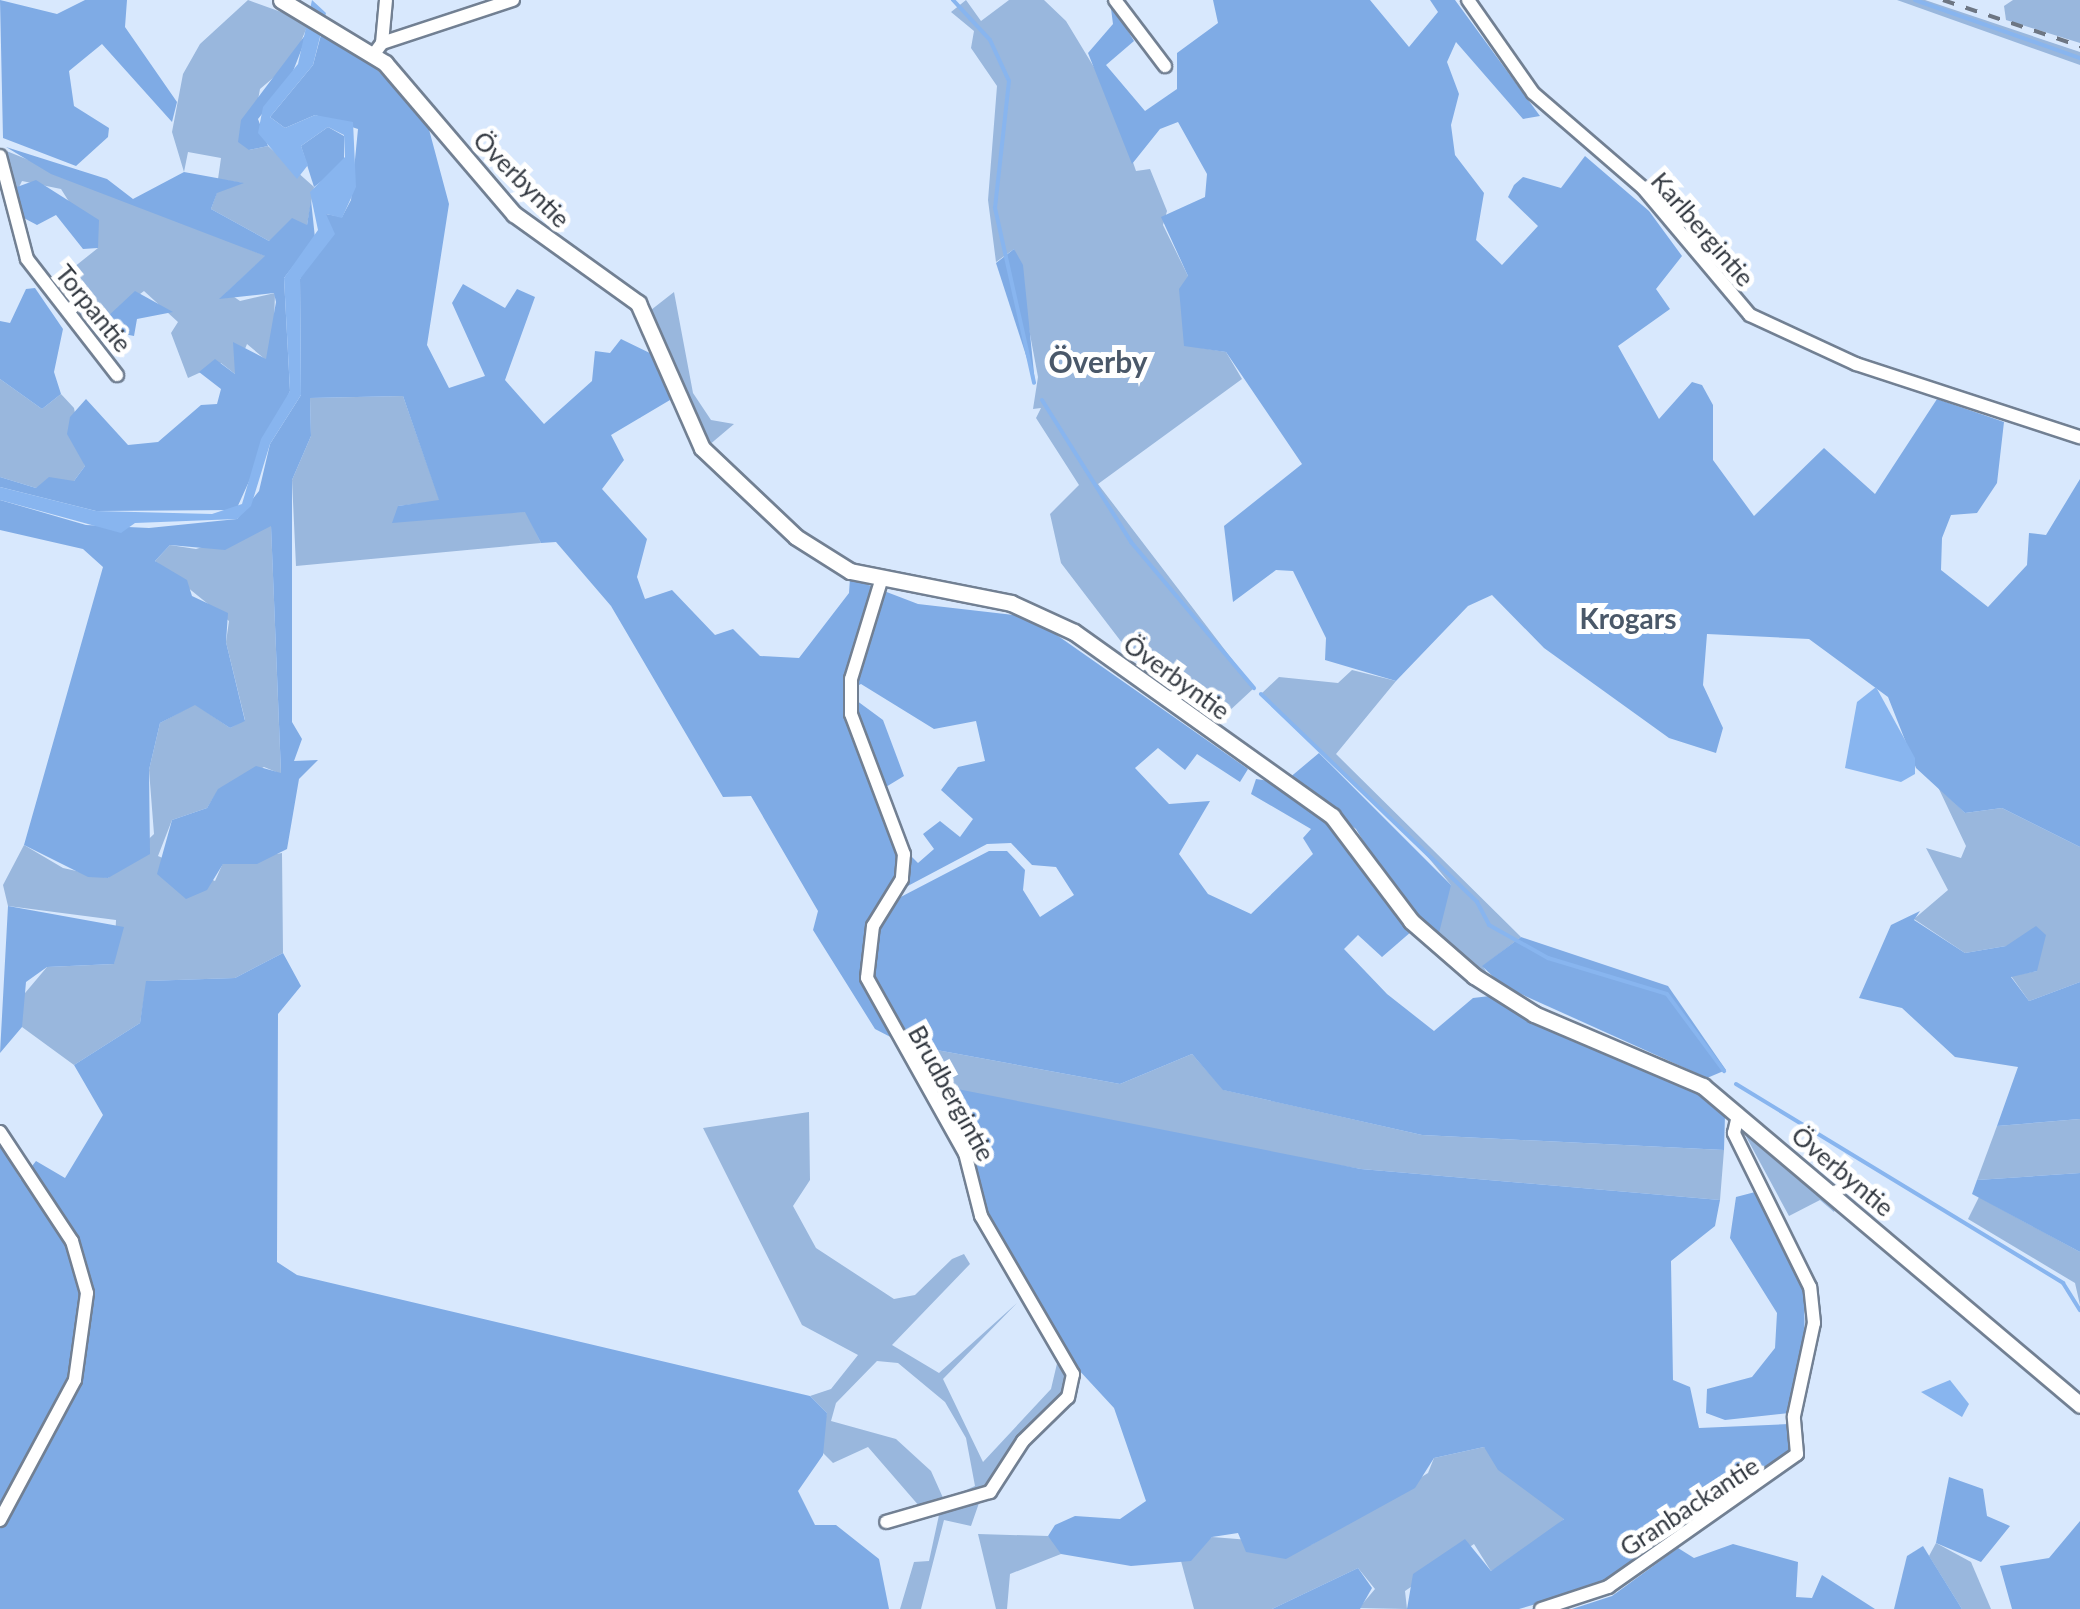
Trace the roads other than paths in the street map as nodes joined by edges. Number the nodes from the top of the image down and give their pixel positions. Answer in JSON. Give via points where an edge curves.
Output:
{"nodes":[{"id":1,"x":281,"y":0,"type":"edge"},
{"id":2,"x":386,"y":0,"type":"edge"},
{"id":3,"x":513,"y":0,"type":"edge"},
{"id":4,"x":1115,"y":0,"type":"edge"},
{"id":5,"x":1468,"y":0,"type":"edge"},
{"id":6,"x":378,"y":48,"type":"junction"},
{"id":7,"x":1164,"y":66,"type":"dead end"},
{"id":8,"x":0,"y":156,"type":"edge"},
{"id":9,"x":118,"y":374,"type":"dead end"},
{"id":10,"x":2080,"y":437,"type":"edge"},
{"id":11,"x":882,"y":582,"type":"junction"},
{"id":12,"x":1738,"y":1114,"type":"junction"},
{"id":13,"x":0,"y":1132,"type":"edge"},
{"id":14,"x":2080,"y":1405,"type":"edge"},
{"id":15,"x":0,"y":1520,"type":"edge"},
{"id":16,"x":886,"y":1522,"type":"dead end"},
{"id":17,"x":1541,"y":1609,"type":"edge"}],
"edges":[{"from":1,"to":6,"type":"street","name":"Överbyntie"},
{"from":2,"to":6,"type":"street"},
{"from":3,"to":6,"type":"street"},
{"from":4,"to":7,"type":"street"},
{"from":5,"to":10,"type":"street","name":"Karlbergintie","via":[[1532,94],[1643,188],[1750,315],[1856,364]]},
{"from":6,"to":11,"type":"street","name":"Överbyntie","via":[[514,214],[638,304],[714,462],[816,552]]},
{"from":8,"to":9,"type":"street","name":"Torpantie","via":[[27,259]]},
{"from":11,"to":12,"type":"street","name":"Överbyntie","via":[[1011,603],[1074,632],[1332,816],[1411,921],[1474,976],[1534,1014],[1679,1072]]},
{"from":11,"to":16,"type":"street","name":"Brudbergintie","via":[[850,678],[851,714],[904,854],[902,879],[873,926],[868,978],[964,1153],[981,1216],[1073,1374],[1068,1397],[1023,1441],[990,1492]]},
{"from":12,"to":14,"type":"street","name":"Överbyntie"},
{"from":12,"to":17,"type":"street","name":"Granbackantie","via":[[1734,1133],[1810,1287],[1797,1454],[1608,1587]]},
{"from":13,"to":15,"type":"street","via":[[72,1241],[87,1293],[74,1380]]}]}
